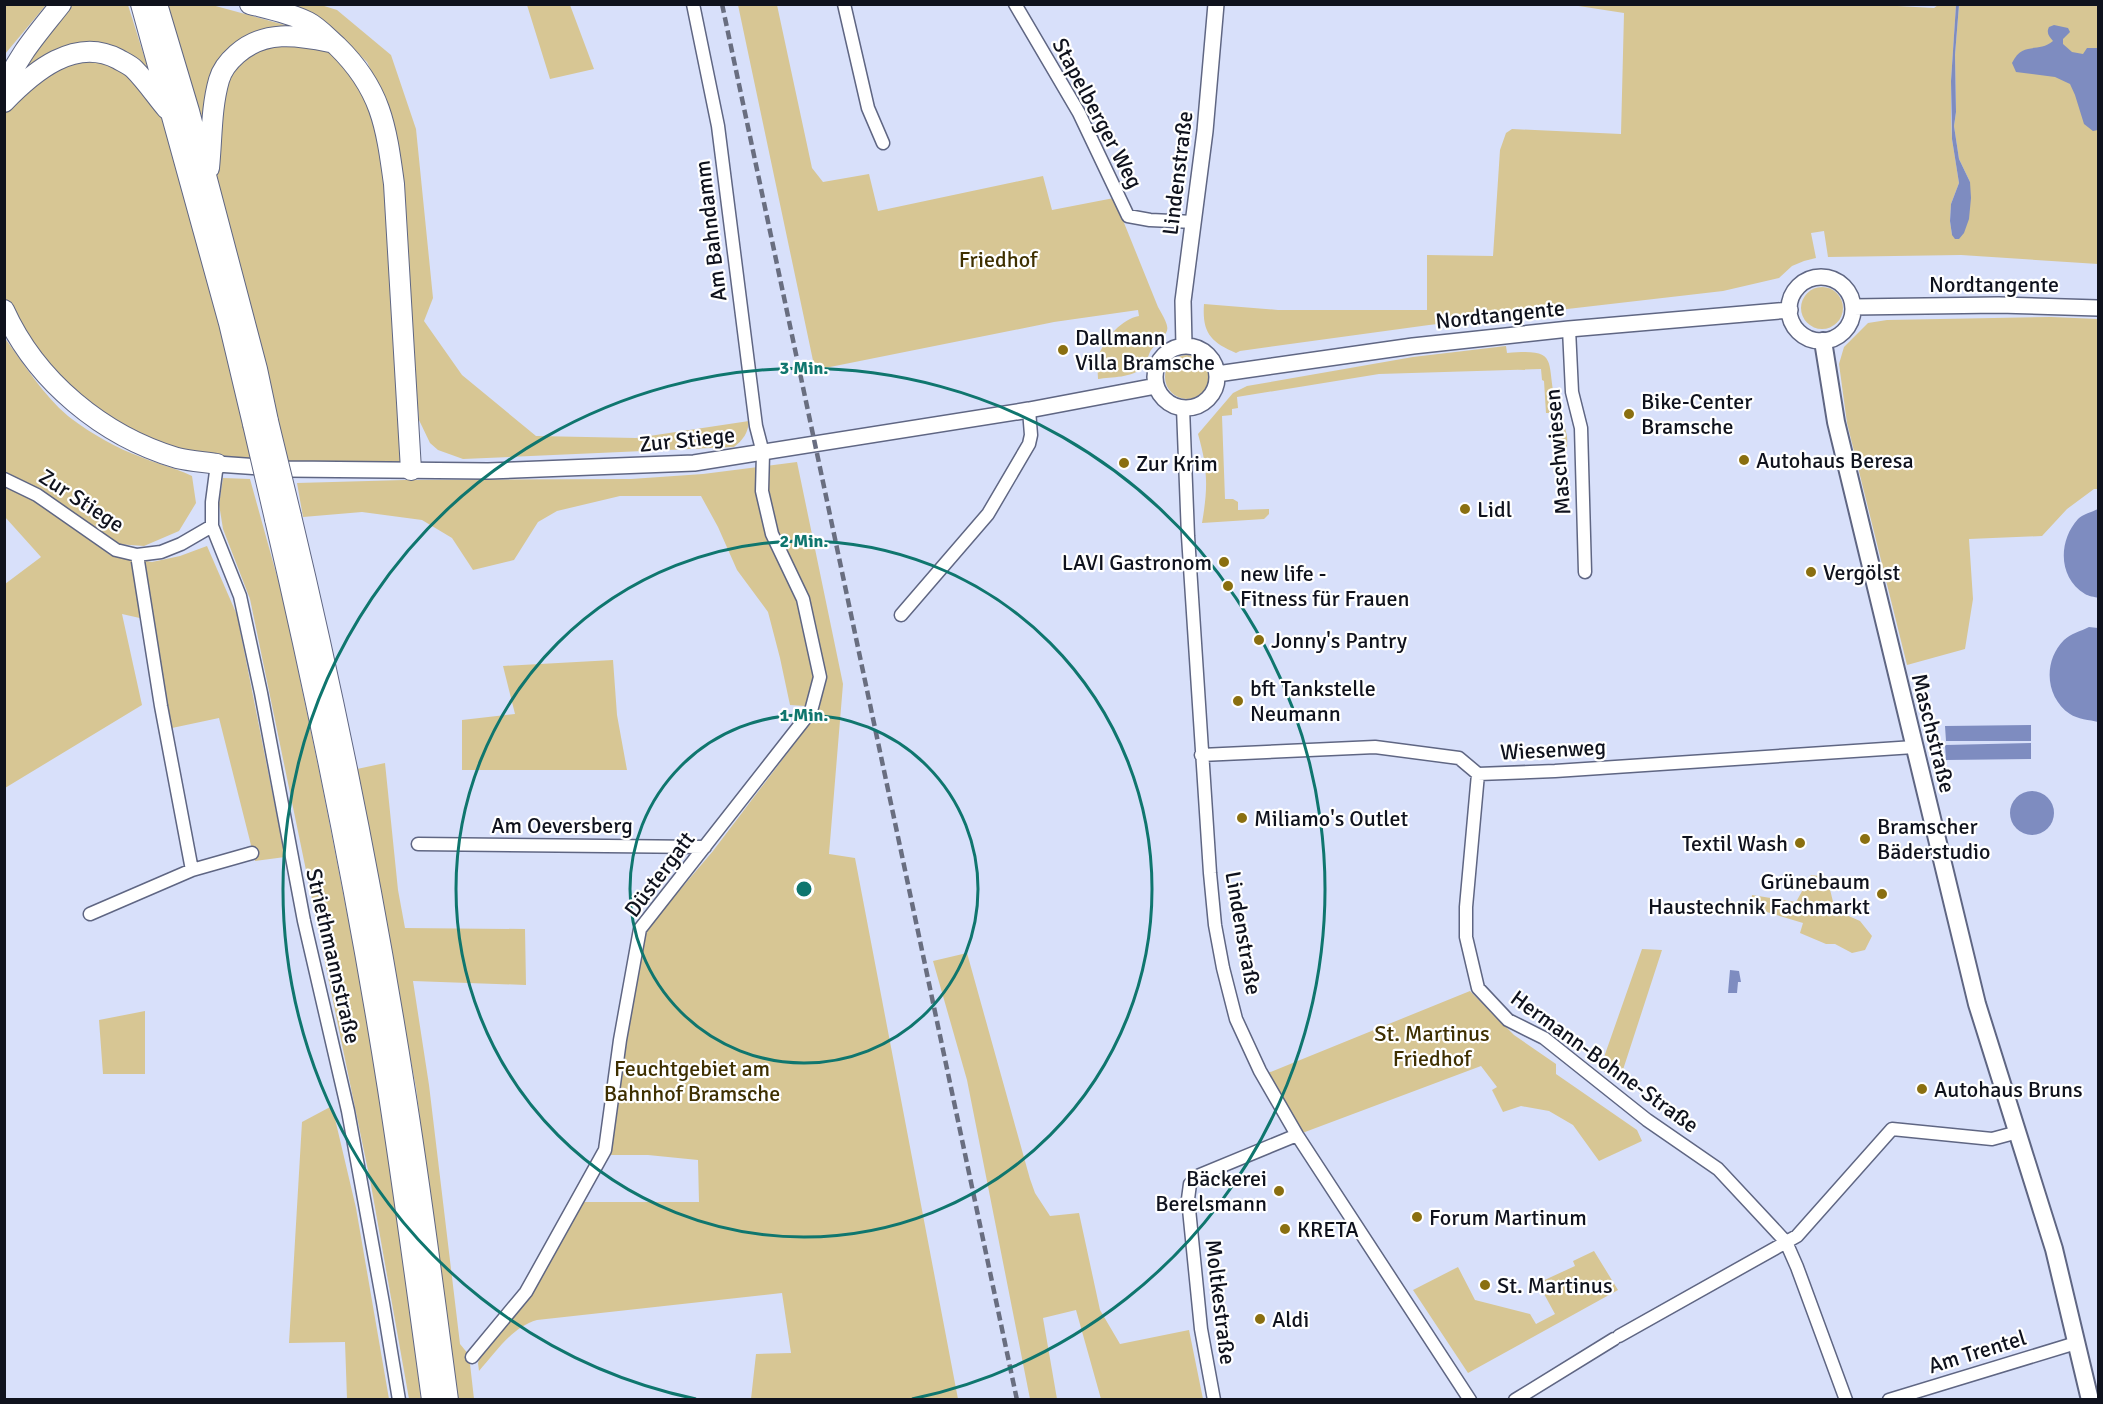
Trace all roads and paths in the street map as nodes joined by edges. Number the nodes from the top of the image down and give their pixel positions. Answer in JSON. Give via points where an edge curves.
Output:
{"nodes":[{"id":1,"x":61,"y":4,"type":"edge"},
{"id":2,"x":141,"y":4,"type":"edge"},
{"id":3,"x":158,"y":4,"type":"edge"},
{"id":4,"x":250,"y":4,"type":"edge"},
{"id":5,"x":693,"y":4,"type":"edge"},
{"id":6,"x":844,"y":4,"type":"edge"},
{"id":7,"x":1015,"y":4,"type":"edge"},
{"id":8,"x":1216,"y":4,"type":"edge"},
{"id":9,"x":333,"y":42,"type":"junction"},
{"id":10,"x":4,"y":92,"type":"edge"},
{"id":11,"x":4,"y":102,"type":"edge"},
{"id":12,"x":172,"y":115,"type":"junction"},
{"id":13,"x":882,"y":143,"type":"dead end"},
{"id":14,"x":208,"y":183,"type":"junction"},
{"id":15,"x":1194,"y":222,"type":"junction"},
{"id":16,"x":1853,"y":307,"type":"junction"},
{"id":17,"x":2098,"y":308,"type":"edge"},
{"id":18,"x":4,"y":310,"type":"edge"},
{"id":19,"x":1790,"y":310,"type":"junction"},
{"id":20,"x":1569,"y":328,"type":"junction"},
{"id":21,"x":1823,"y":341,"type":"junction"},
{"id":22,"x":1184,"y":346,"type":"junction"},
{"id":23,"x":1218,"y":375,"type":"junction"},
{"id":24,"x":1156,"y":386,"type":"junction"},
{"id":25,"x":1183,"y":408,"type":"junction"},
{"id":26,"x":1029,"y":410,"type":"junction"},
{"id":27,"x":260,"y":422,"type":"junction"},
{"id":28,"x":763,"y":453,"type":"junction"},
{"id":29,"x":218,"y":464,"type":"junction"},
{"id":30,"x":411,"y":470,"type":"junction"},
{"id":31,"x":4,"y":479,"type":"edge"},
{"id":32,"x":283,"y":517,"type":"junction"},
{"id":33,"x":212,"y":526,"type":"junction"},
{"id":34,"x":137,"y":555,"type":"junction"},
{"id":35,"x":1585,"y":572,"type":"dead end"},
{"id":36,"x":901,"y":615,"type":"dead end"},
{"id":37,"x":1914,"y":747,"type":"junction"},
{"id":38,"x":1201,"y":754,"type":"junction"},
{"id":39,"x":1478,"y":774,"type":"junction"},
{"id":40,"x":418,"y":844,"type":"dead end"},
{"id":41,"x":705,"y":847,"type":"junction"},
{"id":42,"x":252,"y":853,"type":"dead end"},
{"id":43,"x":192,"y":870,"type":"junction"},
{"id":44,"x":90,"y":914,"type":"dead end"},
{"id":45,"x":2018,"y":1132,"type":"junction"},
{"id":46,"x":1297,"y":1135,"type":"junction"},
{"id":47,"x":1786,"y":1242,"type":"junction"},
{"id":48,"x":2076,"y":1343,"type":"junction"},
{"id":49,"x":472,"y":1357,"type":"dead end"},
{"id":50,"x":399,"y":1400,"type":"edge"},
{"id":51,"x":432,"y":1400,"type":"edge"},
{"id":52,"x":448,"y":1400,"type":"edge"},
{"id":53,"x":1214,"y":1400,"type":"edge"},
{"id":54,"x":1470,"y":1400,"type":"edge"},
{"id":55,"x":1515,"y":1400,"type":"edge"},
{"id":56,"x":1846,"y":1400,"type":"edge"},
{"id":57,"x":1889,"y":1400,"type":"edge"},
{"id":58,"x":2090,"y":1400,"type":"edge"}],
"edges":[{"from":1,"to":10,"type":"highway","via":[[28,46]]},
{"from":2,"to":12,"type":"highway"},
{"from":3,"to":14,"type":"highway"},
{"from":4,"to":9,"type":"highway","via":[[310,23]]},
{"from":5,"to":28,"type":"street","name":"Am Bahndamm","via":[[718,126],[754,414]]},
{"from":6,"to":13,"type":"street","via":[[868,108]]},
{"from":7,"to":15,"type":"street","name":"Stapelberger Weg","via":[[1079,113],[1128,216]]},
{"from":8,"to":15,"type":"street","name":"Lindenstraße"},
{"from":9,"to":14,"type":"highway","via":[[283,35],[261,39],[227,63],[215,99]]},
{"from":9,"to":30,"type":"highway","via":[[370,86],[388,141],[394,183]]},
{"from":11,"to":12,"type":"highway","via":[[44,67],[67,55],[88,52],[110,55],[132,67]]},
{"from":12,"to":27,"type":"highway"},
{"from":14,"to":27,"type":"highway","via":[[257,369]]},
{"from":15,"to":22,"type":"street","name":"Lindenstraße","via":[[1183,301]]},
{"from":16,"to":17,"type":"street","name":"Nordtangente"},
{"from":16,"to":19,"type":"street","via":[[1840,283],[1822,277],[1799,287]]},
{"from":16,"to":21,"type":"street","via":[[1852,317],[1841,334]]},
{"from":18,"to":29,"type":"highway","via":[[43,371],[108,428],[140,445],[178,458]]},
{"from":19,"to":20,"type":"street","name":"Nordtangente"},
{"from":19,"to":21,"type":"street","via":[[1792,320],[1804,335]]},
{"from":20,"to":23,"type":"street","name":"Nordtangente"},
{"from":20,"to":35,"type":"street","name":"Maschwiesen","via":[[1572,392],[1581,428]]},
{"from":21,"to":37,"type":"main road","name":"Maschstraße","via":[[1836,422]]},
{"from":22,"to":23,"type":"street","via":[[1204,351]]},
{"from":22,"to":24,"type":"street","via":[[1161,358]]},
{"from":23,"to":25,"type":"street","via":[[1208,399],[1192,408]]},
{"from":24,"to":25,"type":"street","via":[[1166,402]]},
{"from":24,"to":26,"type":"street","name":"Zur Stiege"},
{"from":25,"to":38,"type":"street","name":"Lindenstraße"},
{"from":26,"to":28,"type":"street","name":"Zur Stiege"},
{"from":26,"to":36,"type":"street","via":[[1029,444],[988,514]]},
{"from":27,"to":32,"type":"highway","bridge":true},
{"from":28,"to":30,"type":"street","name":"Zur Stiege","via":[[633,467]]},
{"from":28,"to":41,"type":"street","name":"Düstergatt","via":[[762,491],[772,534],[803,599],[820,677],[811,711]]},
{"from":29,"to":30,"type":"street","name":"Zur Stiege"},
{"from":29,"to":33,"type":"street","name":"Striethmannstraße"},
{"from":31,"to":34,"type":"street","name":"Zur Stiege","via":[[37,495],[116,550]]},
{"from":32,"to":51,"type":"highway","via":[[369,975]]},
{"from":32,"to":52,"type":"highway","via":[[351,788],[385,972]]},
{"from":33,"to":34,"type":"street","via":[[161,552]]},
{"from":33,"to":50,"type":"street","name":"Striethmannstraße","via":[[240,596],[261,693],[304,921],[348,1111]]},
{"from":34,"to":43,"type":"street"},
{"from":37,"to":39,"type":"street","name":"Wiesenweg"},
{"from":37,"to":45,"type":"main road","name":"Maschstraße","via":[[1977,1005]]},
{"from":38,"to":39,"type":"street","name":"Wiesenweg","via":[[1375,747],[1460,758]]},
{"from":38,"to":46,"type":"street","name":"Lindenstraße","via":[[1215,926],[1236,1019]]},
{"from":39,"to":47,"type":"street","name":"Hermann-Bohne-Straße","via":[[1466,907],[1466,937],[1478,988],[1508,1020],[1544,1038],[1647,1120],[1718,1169]]},
{"from":40,"to":41,"type":"street","name":"Am Oeversberg"},
{"from":41,"to":49,"type":"street","name":"Düstergatt","via":[[640,929],[605,1150],[526,1292]]},
{"from":42,"to":43,"type":"street"},
{"from":43,"to":44,"type":"street"},
{"from":45,"to":47,"type":"street","via":[[1992,1139],[1892,1129],[1797,1236]]},
{"from":45,"to":48,"type":"main road","name":"Maschstraße","via":[[2054,1249]]},
{"from":46,"to":53,"type":"street","name":"Moltkestraße","via":[[1200,1175],[1188,1189],[1201,1329]]},
{"from":46,"to":54,"type":"street","name":"Lindenstraße"},
{"from":47,"to":55,"type":"street","via":[[1617,1337]]},
{"from":47,"to":56,"type":"street","name":"Hermann-Bohne-Straße"},
{"from":48,"to":57,"type":"street","name":"Am Trentel"},
{"from":48,"to":58,"type":"main road","name":"Maschstraße"}]}
